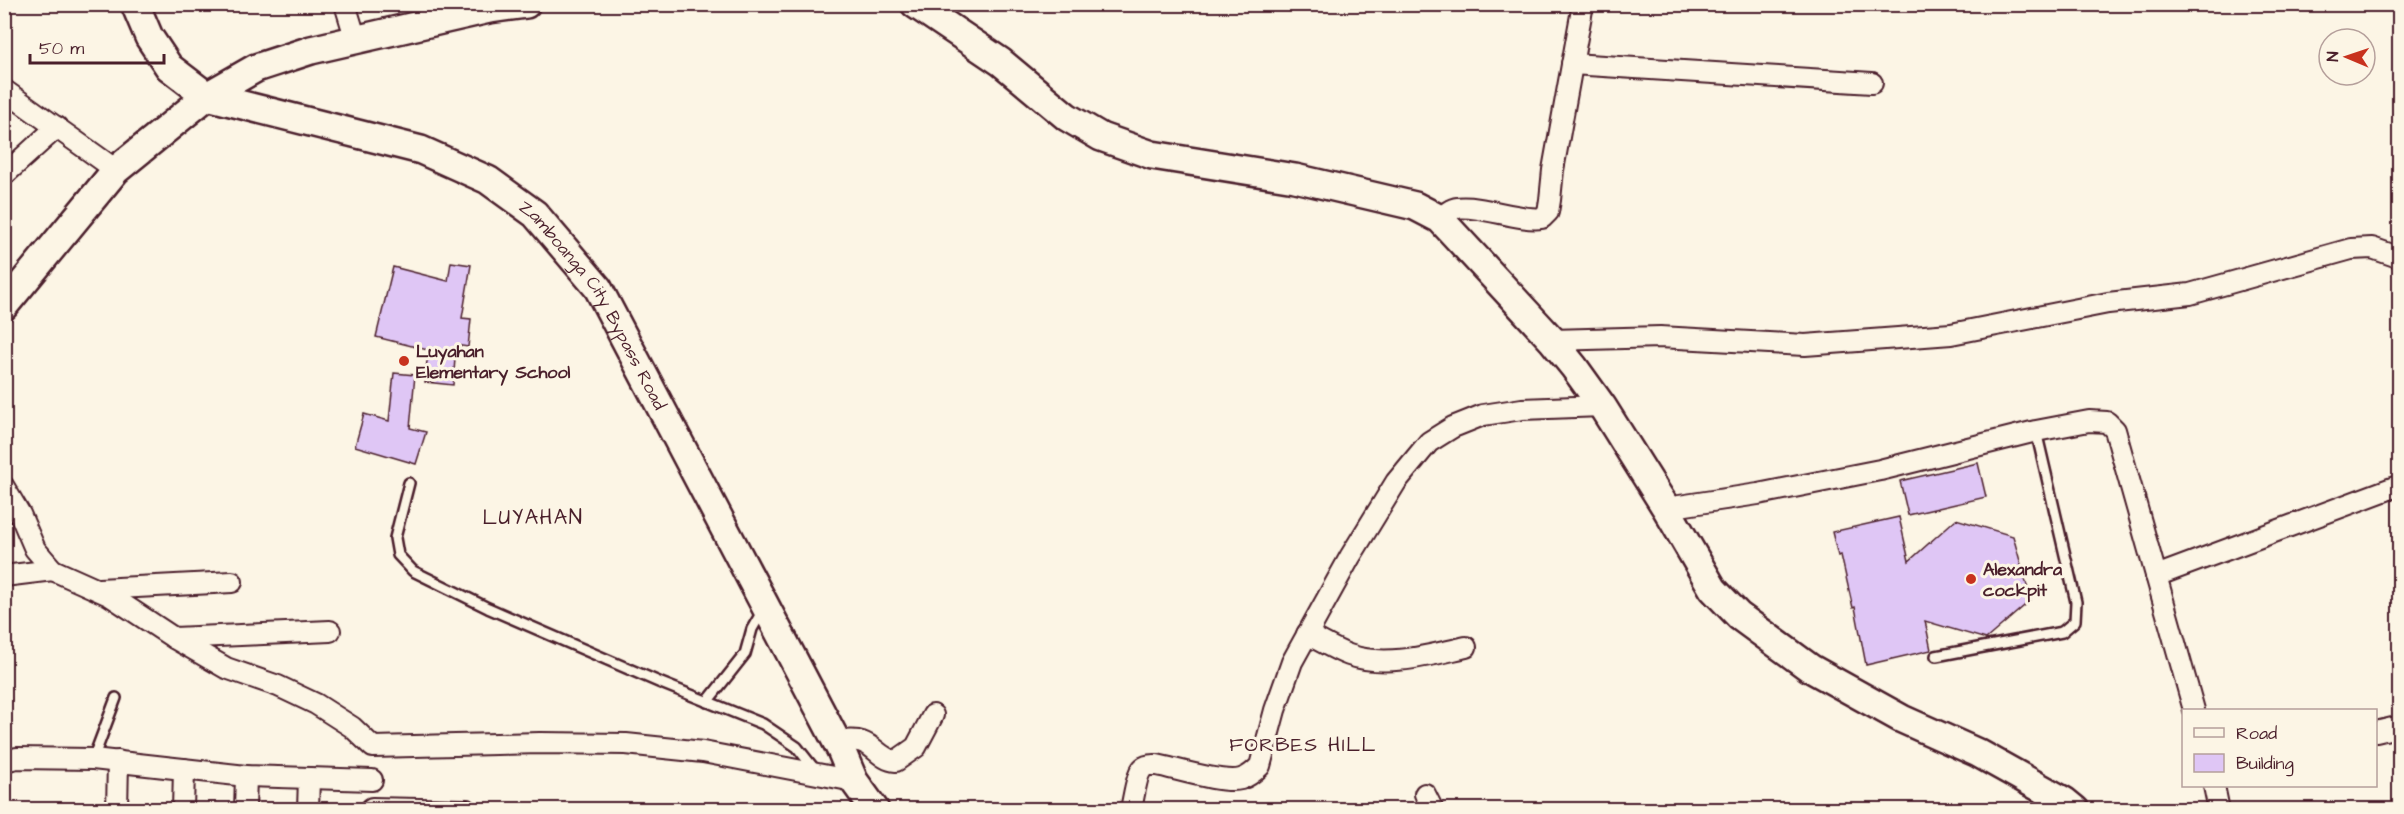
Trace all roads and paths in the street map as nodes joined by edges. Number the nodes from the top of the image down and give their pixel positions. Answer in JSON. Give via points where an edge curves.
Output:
{"nodes":[{"id":1,"x":135,"y":4,"type":"edge"},
{"id":2,"x":345,"y":4,"type":"edge"},
{"id":3,"x":526,"y":4,"type":"edge"},
{"id":4,"x":915,"y":4,"type":"edge"},
{"id":5,"x":1583,"y":4,"type":"edge"},
{"id":6,"x":356,"y":40,"type":"junction"},
{"id":7,"x":1572,"y":64,"type":"junction"},
{"id":8,"x":1872,"y":83,"type":"dead end"},
{"id":9,"x":4,"y":90,"type":"edge"},
{"id":10,"x":207,"y":96,"type":"junction"},
{"id":11,"x":57,"y":128,"type":"junction"},
{"id":12,"x":116,"y":170,"type":"junction"},
{"id":13,"x":4,"y":175,"type":"edge"},
{"id":14,"x":1440,"y":219,"type":"junction"},
{"id":15,"x":2398,"y":257,"type":"dead end"},
{"id":16,"x":4,"y":306,"type":"edge"},
{"id":17,"x":1552,"y":340,"type":"junction"},
{"id":18,"x":1602,"y":406,"type":"junction"},
{"id":19,"x":2036,"y":431,"type":"junction"},
{"id":20,"x":409,"y":483,"type":"dead end"},
{"id":21,"x":2400,"y":485,"type":"edge"},
{"id":22,"x":4,"y":487,"type":"edge"},
{"id":23,"x":1666,"y":507,"type":"junction"},
{"id":24,"x":53,"y":570,"type":"junction"},
{"id":25,"x":4,"y":576,"type":"edge"},
{"id":26,"x":2156,"y":576,"type":"junction"},
{"id":27,"x":232,"y":582,"type":"dead end"},
{"id":28,"x":96,"y":589,"type":"junction"},
{"id":29,"x":765,"y":607,"type":"junction"},
{"id":30,"x":330,"y":632,"type":"dead end"},
{"id":31,"x":1307,"y":634,"type":"junction"},
{"id":32,"x":174,"y":638,"type":"junction"},
{"id":33,"x":1466,"y":647,"type":"dead end"},
{"id":34,"x":1936,"y":656,"type":"dead end"},
{"id":35,"x":116,"y":698,"type":"dead end"},
{"id":36,"x":707,"y":702,"type":"junction"},
{"id":37,"x":2193,"y":709,"type":"edge"},
{"id":38,"x":933,"y":716,"type":"dead end"},
{"id":39,"x":2397,"y":727,"type":"dead end"},
{"id":40,"x":2377,"y":732,"type":"edge"},
{"id":41,"x":837,"y":742,"type":"junction"},
{"id":42,"x":373,"y":747,"type":"junction"},
{"id":43,"x":93,"y":759,"type":"junction"},
{"id":44,"x":4,"y":761,"type":"edge"},
{"id":45,"x":118,"y":761,"type":"junction"},
{"id":46,"x":184,"y":769,"type":"junction"},
{"id":47,"x":818,"y":773,"type":"junction"},
{"id":48,"x":246,"y":777,"type":"junction"},
{"id":49,"x":309,"y":778,"type":"junction"},
{"id":50,"x":372,"y":780,"type":"junction"},
{"id":51,"x":854,"y":781,"type":"junction"},
{"id":52,"x":2214,"y":787,"type":"edge"},
{"id":53,"x":372,"y":809,"type":"edge"},
{"id":54,"x":117,"y":810,"type":"edge"},
{"id":55,"x":183,"y":810,"type":"edge"},
{"id":56,"x":245,"y":810,"type":"edge"},
{"id":57,"x":308,"y":810,"type":"edge"},
{"id":58,"x":467,"y":810,"type":"edge"},
{"id":59,"x":875,"y":810,"type":"edge"},
{"id":60,"x":1131,"y":810,"type":"edge"},
{"id":61,"x":2076,"y":810,"type":"edge"},
{"id":62,"x":2219,"y":810,"type":"edge"}],
"edges":[{"from":1,"to":10,"type":"street","name":"Zamboanga City Bypass Road","via":[[149,37],[169,67]]},
{"from":2,"to":6,"type":"street"},
{"from":3,"to":6,"type":"street"},
{"from":4,"to":14,"type":"street","via":[[1001,62],[1067,117],[1101,137],[1152,155],[1295,178],[1415,206]]},
{"from":5,"to":7,"type":"street"},
{"from":6,"to":10,"type":"street","via":[[256,68]]},
{"from":7,"to":8,"type":"street"},
{"from":7,"to":14,"type":"street","via":[[1545,216],[1530,219],[1464,207],[1452,209]]},
{"from":9,"to":11,"type":"street"},
{"from":10,"to":12,"type":"street"},
{"from":10,"to":29,"type":"street","name":"Zamboanga City Bypass Road","via":[[420,150],[488,180],[535,214],[598,288]]},
{"from":11,"to":12,"type":"street"},
{"from":11,"to":13,"type":"street"},
{"from":12,"to":16,"type":"street"},
{"from":14,"to":17,"type":"street"},
{"from":15,"to":17,"type":"street","via":[[2372,248],[2351,249],[2190,294],[2108,303],[1951,334],[1805,345],[1660,337]]},
{"from":17,"to":18,"type":"street"},
{"from":18,"to":23,"type":"street"},
{"from":18,"to":31,"type":"street","via":[[1521,409],[1483,415],[1429,442],[1390,492]]},
{"from":19,"to":23,"type":"street","via":[[1880,470]]},
{"from":19,"to":26,"type":"street","via":[[2089,421],[2108,422],[2115,430]]},
{"from":19,"to":34,"type":"lane","via":[[2076,602],[2074,621],[2062,632]]},
{"from":20,"to":36,"type":"lane","via":[[395,538],[398,555],[413,571],[488,608]]},
{"from":21,"to":26,"type":"street"},
{"from":22,"to":24,"type":"street","via":[[35,549]]},
{"from":23,"to":61,"type":"street","via":[[1713,589],[1772,642],[1810,668],[1902,719],[1978,753]]},
{"from":24,"to":25,"type":"street"},
{"from":24,"to":28,"type":"street"},
{"from":26,"to":37,"type":"street"},
{"from":27,"to":28,"type":"street"},
{"from":28,"to":32,"type":"street"},
{"from":29,"to":36,"type":"lane","via":[[752,629],[745,654]]},
{"from":29,"to":41,"type":"street","name":"Zamboanga City Bypass Road"},
{"from":30,"to":32,"type":"street"},
{"from":31,"to":33,"type":"street","via":[[1350,656],[1379,660],[1402,660]]},
{"from":31,"to":60,"type":"street","via":[[1292,662],[1260,766],[1241,779],[1147,766],[1140,774]]},
{"from":32,"to":42,"type":"street","via":[[226,668],[316,704],[352,727]]},
{"from":35,"to":43,"type":"lane"},
{"from":36,"to":47,"type":"lane","via":[[763,724],[797,747]]},
{"from":38,"to":41,"type":"street","via":[[916,747],[896,761],[886,759],[865,743]]},
{"from":39,"to":40,"type":"street"},
{"from":41,"to":51,"type":"street","name":"Zamboanga City Bypass Road"},
{"from":42,"to":47,"type":"street","via":[[626,744],[703,752]]},
{"from":42,"to":50,"type":"street"},
{"from":43,"to":44,"type":"street"},
{"from":43,"to":45,"type":"street"},
{"from":45,"to":46,"type":"street"},
{"from":45,"to":54,"type":"street"},
{"from":46,"to":48,"type":"street"},
{"from":46,"to":55,"type":"street"},
{"from":47,"to":51,"type":"street"},
{"from":48,"to":49,"type":"street"},
{"from":48,"to":56,"type":"street"},
{"from":49,"to":50,"type":"street"},
{"from":49,"to":57,"type":"street"},
{"from":50,"to":53,"type":"street"},
{"from":51,"to":59,"type":"street","name":"Zamboanga City Bypass Road"},
{"from":52,"to":62,"type":"street"},
{"from":53,"to":58,"type":"street"}]}
